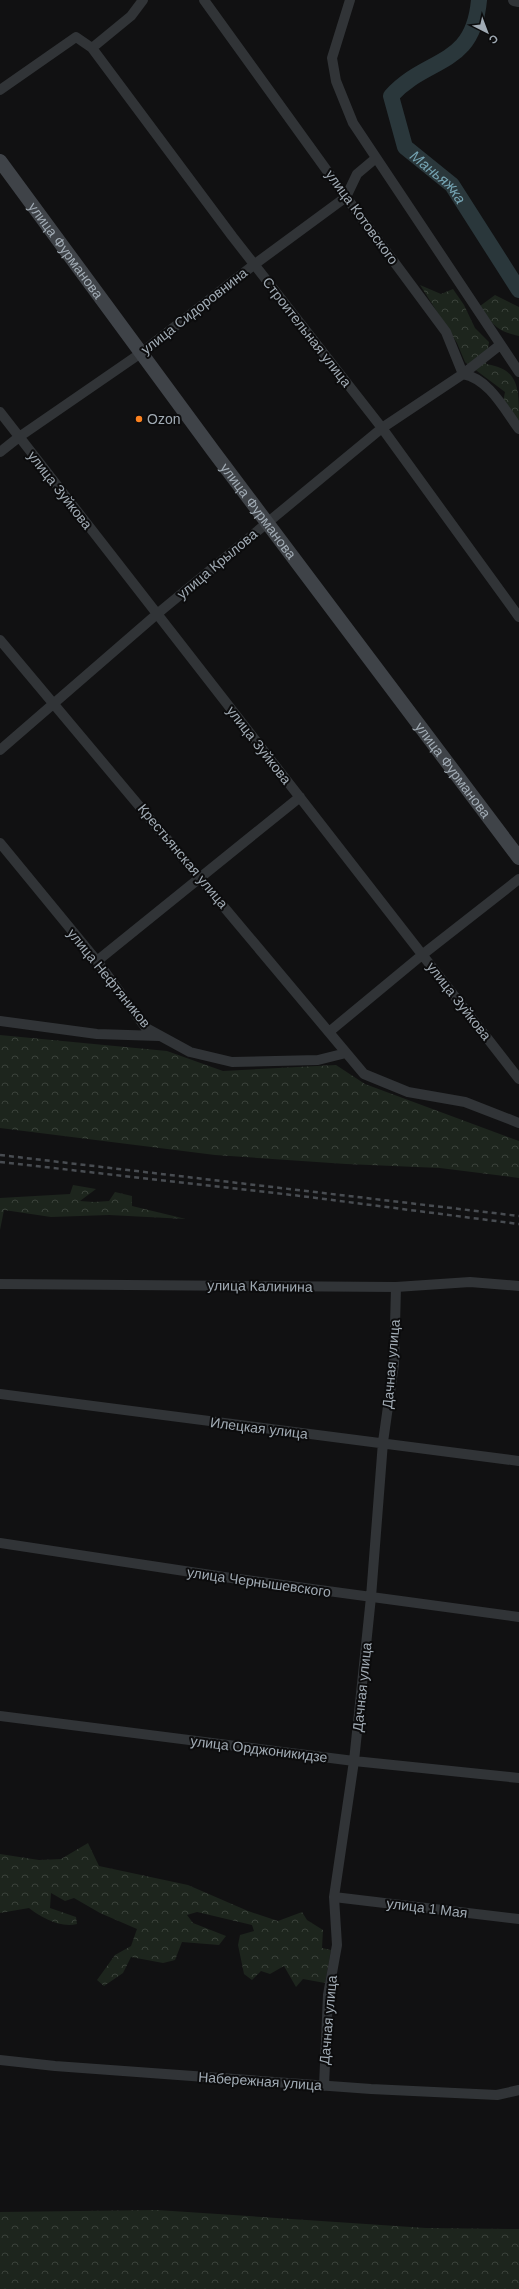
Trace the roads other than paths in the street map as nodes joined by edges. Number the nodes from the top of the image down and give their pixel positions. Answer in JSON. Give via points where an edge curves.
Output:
{"nodes":[{"id":1,"x":143,"y":0,"type":"edge"},
{"id":2,"x":204,"y":0,"type":"edge"},
{"id":3,"x":350,"y":0,"type":"edge"},
{"id":4,"x":514,"y":0,"type":"edge"},
{"id":5,"x":519,"y":1,"type":"edge"},
{"id":6,"x":92,"y":48,"type":"junction"},
{"id":7,"x":0,"y":90,"type":"edge"},
{"id":8,"x":376,"y":158,"type":"junction"},
{"id":9,"x":0,"y":161,"type":"edge"},
{"id":10,"x":346,"y":197,"type":"junction"},
{"id":11,"x":255,"y":264,"type":"junction"},
{"id":12,"x":500,"y":345,"type":"junction"},
{"id":13,"x":141,"y":353,"type":"junction"},
{"id":14,"x":519,"y":372,"type":"edge"},
{"id":15,"x":463,"y":374,"type":"junction"},
{"id":16,"x":0,"y":412,"type":"edge"},
{"id":17,"x":382,"y":428,"type":"junction"},
{"id":18,"x":519,"y":429,"type":"edge"},
{"id":19,"x":19,"y":437,"type":"junction"},
{"id":20,"x":0,"y":452,"type":"edge"},
{"id":21,"x":267,"y":521,"type":"junction"},
{"id":22,"x":157,"y":614,"type":"junction"},
{"id":23,"x":519,"y":617,"type":"edge"},
{"id":24,"x":0,"y":640,"type":"edge"},
{"id":25,"x":54,"y":702,"type":"junction"},
{"id":26,"x":0,"y":750,"type":"edge"},
{"id":27,"x":300,"y":797,"type":"junction"},
{"id":28,"x":0,"y":843,"type":"edge"},
{"id":29,"x":519,"y":858,"type":"edge"},
{"id":30,"x":201,"y":877,"type":"junction"},
{"id":31,"x":519,"y":879,"type":"edge"},
{"id":32,"x":422,"y":954,"type":"junction"},
{"id":33,"x":97,"y":961,"type":"junction"},
{"id":34,"x":0,"y":1021,"type":"edge"},
{"id":35,"x":329,"y":1032,"type":"junction"},
{"id":36,"x":164,"y":1036,"type":"junction"},
{"id":37,"x":346,"y":1053,"type":"junction"},
{"id":38,"x":519,"y":1079,"type":"edge"},
{"id":39,"x":519,"y":1123,"type":"edge"},
{"id":40,"x":0,"y":1284,"type":"edge"},
{"id":41,"x":519,"y":1286,"type":"edge"},
{"id":42,"x":396,"y":1287,"type":"junction"},
{"id":43,"x":0,"y":1394,"type":"edge"},
{"id":44,"x":383,"y":1442,"type":"junction"},
{"id":45,"x":519,"y":1461,"type":"edge"},
{"id":46,"x":0,"y":1543,"type":"edge"},
{"id":47,"x":371,"y":1597,"type":"junction"},
{"id":48,"x":519,"y":1617,"type":"edge"},
{"id":49,"x":0,"y":1716,"type":"edge"},
{"id":50,"x":354,"y":1761,"type":"junction"},
{"id":51,"x":519,"y":1778,"type":"edge"},
{"id":52,"x":334,"y":1897,"type":"junction"},
{"id":53,"x":519,"y":1919,"type":"edge"},
{"id":54,"x":0,"y":2060,"type":"edge"},
{"id":55,"x":324,"y":2086,"type":"junction"},
{"id":56,"x":519,"y":2090,"type":"edge"}],
"edges":[{"from":1,"to":6,"type":"street","via":[[131,16]]},
{"from":2,"to":10,"type":"street","name":"улица Котовского"},
{"from":3,"to":8,"type":"street","via":[[332,58],[336,81],[353,123]]},
{"from":4,"to":5,"type":"street"},
{"from":6,"to":7,"type":"street","via":[[76,37]]},
{"from":6,"to":11,"type":"street","name":"Строительная улица"},
{"from":8,"to":10,"type":"street","name":"улица Сидоровнина","via":[[357,174]]},
{"from":8,"to":12,"type":"street"},
{"from":9,"to":13,"type":"main road","name":"улица Фурманова"},
{"from":10,"to":11,"type":"street","name":"улица Сидоровнина"},
{"from":10,"to":15,"type":"street","name":"улица Котовского","via":[[446,332]]},
{"from":11,"to":13,"type":"street","name":"улица Сидоровнина"},
{"from":11,"to":17,"type":"street","name":"Строительная улица"},
{"from":12,"to":14,"type":"street"},
{"from":12,"to":15,"type":"street","name":"улица Крылова"},
{"from":13,"to":19,"type":"street","name":"улица Сидоровнина"},
{"from":13,"to":21,"type":"main road","name":"улица Фурманова"},
{"from":15,"to":17,"type":"street","name":"улица Крылова"},
{"from":15,"to":18,"type":"street","via":[[475,376],[495,396]]},
{"from":16,"to":19,"type":"street","name":"улица Зуйкова"},
{"from":17,"to":21,"type":"street","name":"улица Крылова"},
{"from":17,"to":23,"type":"street","name":"Строительная улица"},
{"from":19,"to":20,"type":"street","name":"улица Сидоровнина"},
{"from":19,"to":22,"type":"street","name":"улица Зуйкова"},
{"from":21,"to":22,"type":"street","name":"улица Крылова"},
{"from":21,"to":29,"type":"main road","name":"улица Фурманова"},
{"from":22,"to":25,"type":"street","name":"улица Крылова"},
{"from":22,"to":27,"type":"street","name":"улица Зуйкова"},
{"from":24,"to":25,"type":"street","name":"Крестьянская улица"},
{"from":25,"to":26,"type":"street","name":"улица Крылова"},
{"from":25,"to":30,"type":"street","name":"Крестьянская улица"},
{"from":27,"to":30,"type":"street"},
{"from":27,"to":32,"type":"street","name":"улица Зуйкова"},
{"from":28,"to":33,"type":"street","name":"улица Нефтяников"},
{"from":30,"to":33,"type":"street"},
{"from":30,"to":35,"type":"street","name":"Крестьянская улица"},
{"from":31,"to":32,"type":"street"},
{"from":32,"to":35,"type":"street"},
{"from":32,"to":38,"type":"street","name":"улица Зуйкова"},
{"from":33,"to":36,"type":"street","name":"улица Нефтяников","via":[[146,1028]]},
{"from":34,"to":36,"type":"street","via":[[97,1034]]},
{"from":35,"to":37,"type":"street","name":"Крестьянская улица"},
{"from":36,"to":37,"type":"street","name":"улица Нефтяников","via":[[190,1052],[232,1062],[318,1060]]},
{"from":37,"to":39,"type":"street","name":"Крестьянская улица","via":[[364,1074],[408,1092],[465,1102]]},
{"from":40,"to":42,"type":"street","name":"улица Калинина"},
{"from":41,"to":42,"type":"street","name":"улица Калинина","via":[[470,1282]]},
{"from":42,"to":44,"type":"street","name":"Дачная улица","via":[[394,1364]]},
{"from":43,"to":44,"type":"street","name":"Илецкая улица","via":[[266,1430]]},
{"from":44,"to":45,"type":"street","name":"Илецкая улица"},
{"from":44,"to":47,"type":"street","name":"Дачная улица"},
{"from":46,"to":47,"type":"street","name":"улица Чернышевского"},
{"from":47,"to":48,"type":"street","name":"улица Чернышевского"},
{"from":47,"to":50,"type":"street","name":"Дачная улица"},
{"from":49,"to":50,"type":"street","name":"улица Орджоникидзе"},
{"from":50,"to":51,"type":"street","name":"улица Орджоникидзе"},
{"from":50,"to":52,"type":"street","name":"Дачная улица"},
{"from":52,"to":53,"type":"street","name":"улица 1 Мая"},
{"from":52,"to":55,"type":"street","name":"Дачная улица","via":[[337,1945],[328,1995]]},
{"from":54,"to":55,"type":"street","name":"Набережная улица"},
{"from":55,"to":56,"type":"street","name":"Набережная улица","via":[[497,2095]]}]}
